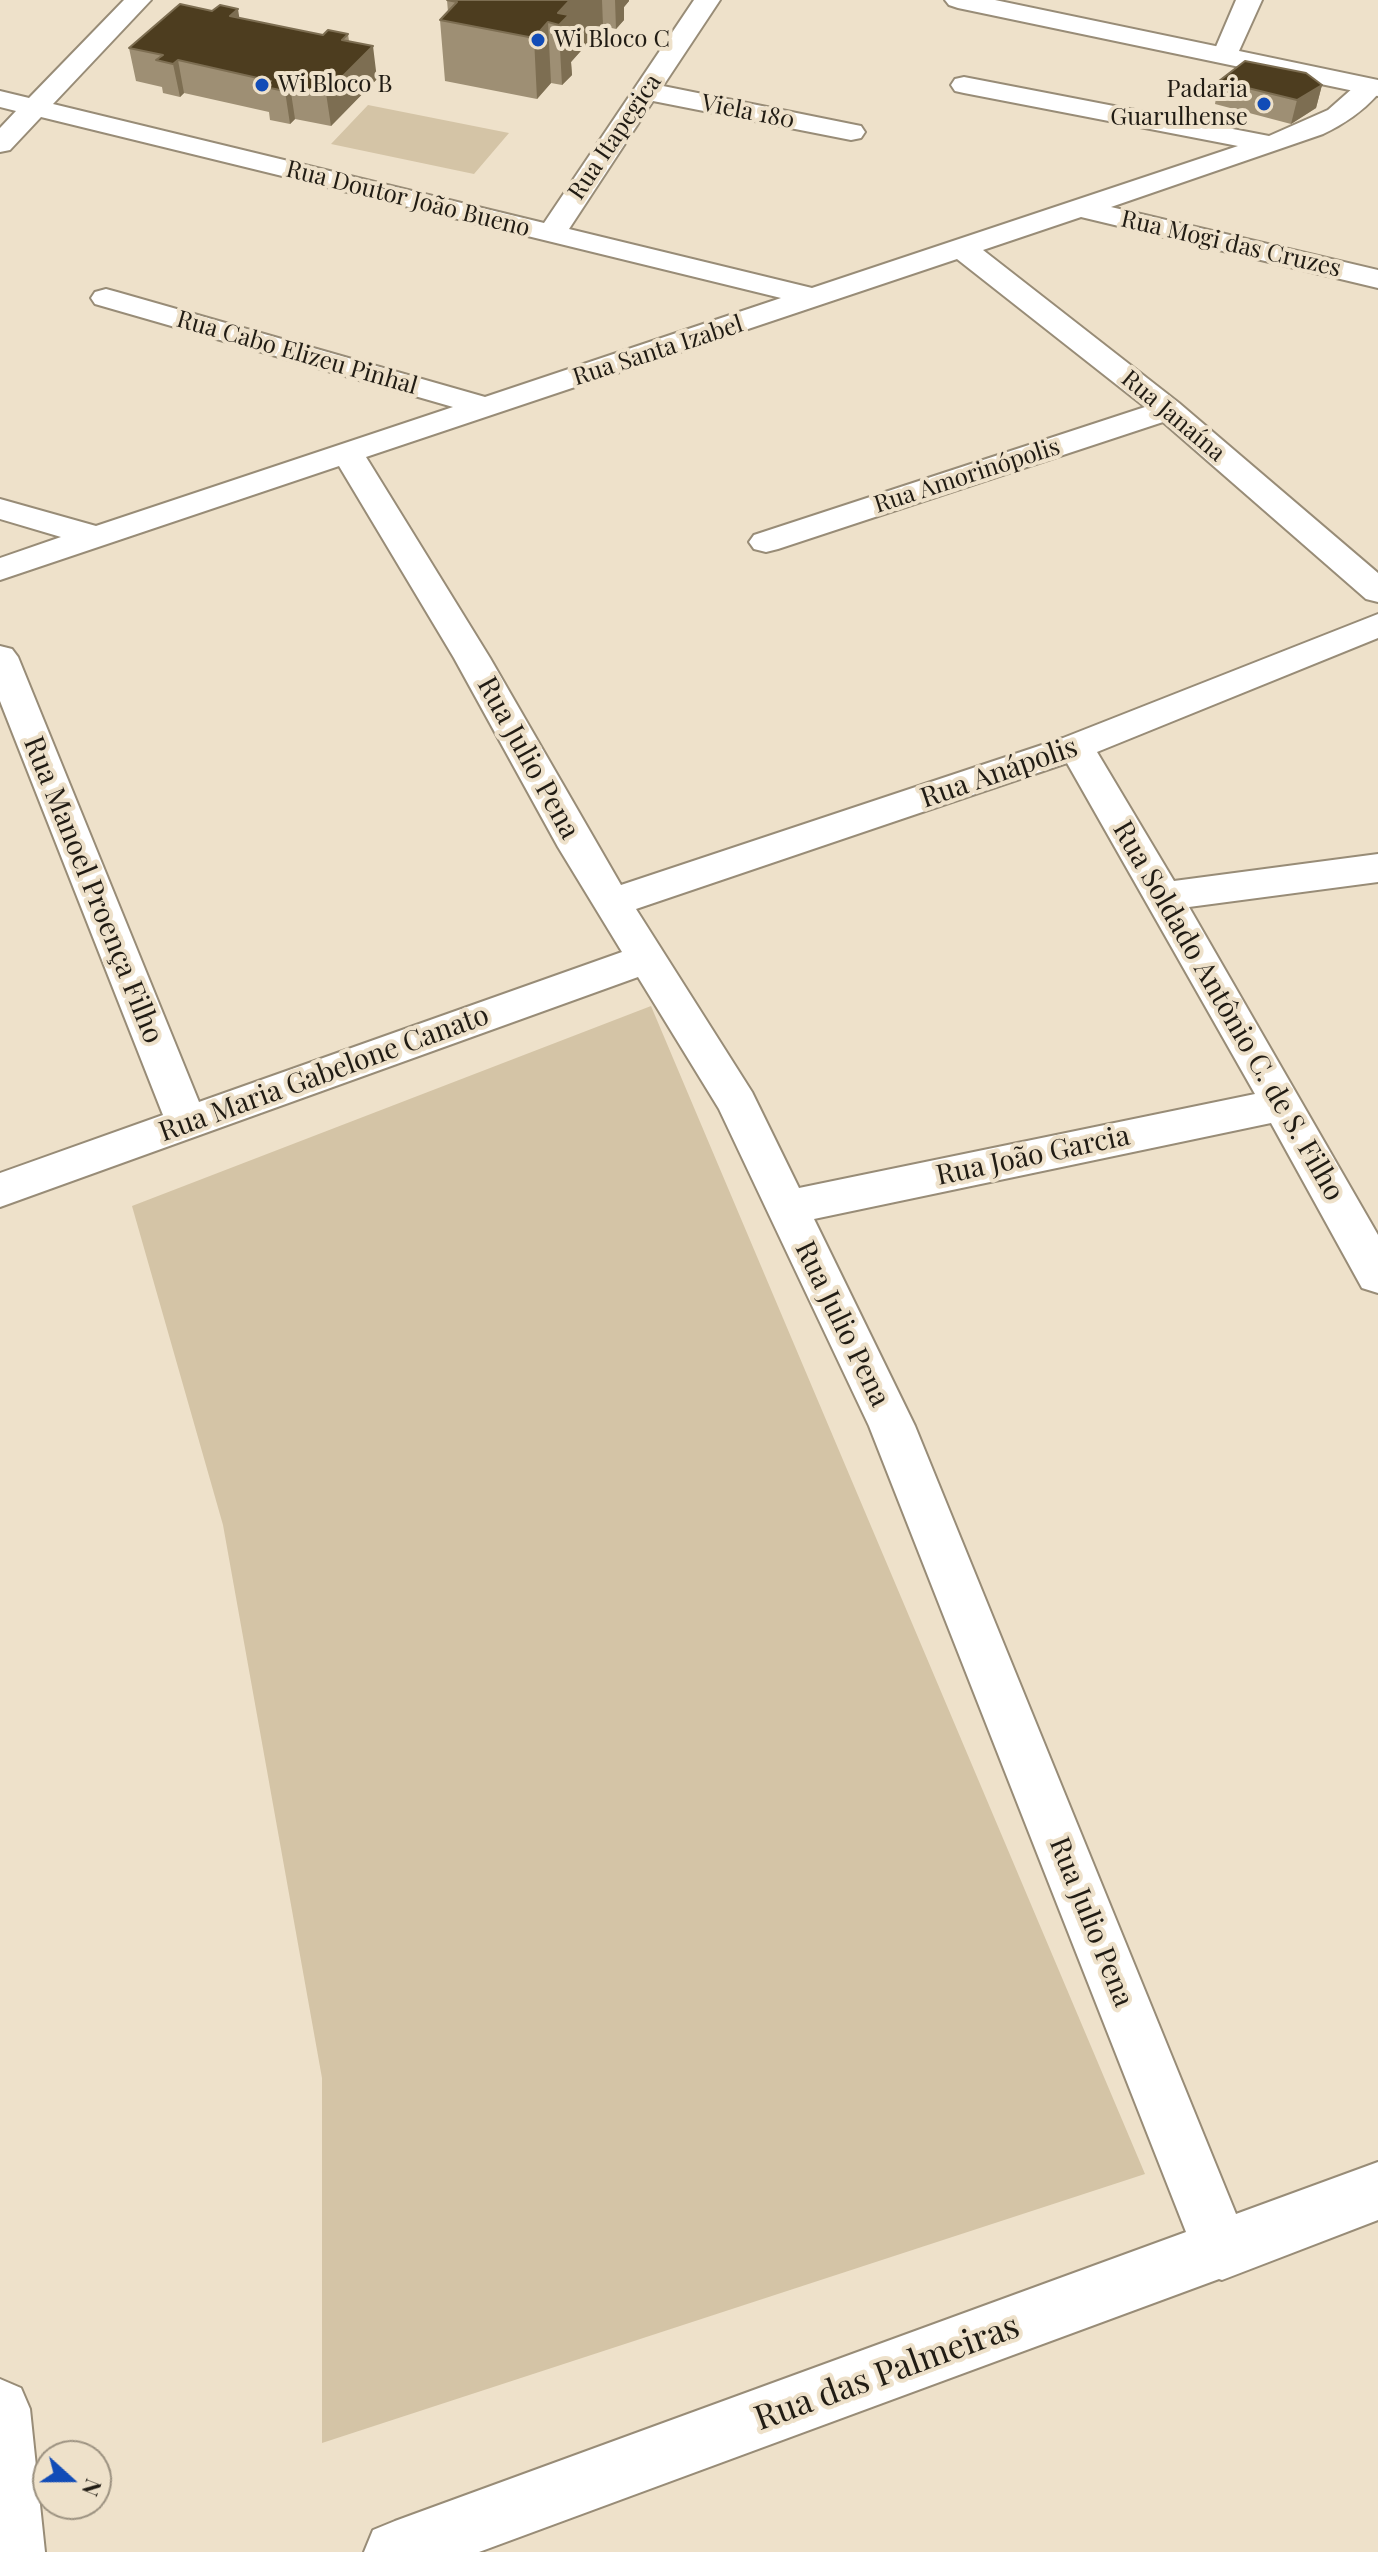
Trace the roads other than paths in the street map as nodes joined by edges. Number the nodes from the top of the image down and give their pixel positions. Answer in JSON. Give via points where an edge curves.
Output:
{"nodes":[{"id":1,"x":138,"y":0,"type":"edge"},
{"id":2,"x":707,"y":0,"type":"edge"},
{"id":3,"x":958,"y":0,"type":"edge"},
{"id":4,"x":1249,"y":0,"type":"edge"},
{"id":5,"x":1225,"y":56,"type":"junction"},
{"id":6,"x":964,"y":85,"type":"dead end"},
{"id":7,"x":1375,"y":87,"type":"edge"},
{"id":8,"x":645,"y":91,"type":"junction"},
{"id":9,"x":0,"y":99,"type":"edge"},
{"id":10,"x":35,"y":107,"type":"junction"},
{"id":11,"x":1378,"y":118,"type":"edge"},
{"id":12,"x":1315,"y":128,"type":"junction"},
{"id":13,"x":851,"y":132,"type":"dead end"},
{"id":14,"x":0,"y":144,"type":"edge"},
{"id":15,"x":1272,"y":144,"type":"junction"},
{"id":16,"x":1083,"y":209,"type":"junction"},
{"id":17,"x":550,"y":235,"type":"junction"},
{"id":18,"x":963,"y":249,"type":"junction"},
{"id":19,"x":1378,"y":279,"type":"edge"},
{"id":20,"x":106,"y":298,"type":"dead end"},
{"id":21,"x":817,"y":298,"type":"junction"},
{"id":22,"x":487,"y":407,"type":"junction"},
{"id":23,"x":1168,"y":410,"type":"junction"},
{"id":24,"x":348,"y":454,"type":"junction"},
{"id":25,"x":0,"y":509,"type":"edge"},
{"id":26,"x":98,"y":537,"type":"junction"},
{"id":27,"x":766,"y":542,"type":"dead end"},
{"id":28,"x":0,"y":569,"type":"edge"},
{"id":29,"x":1378,"y":591,"type":"edge"},
{"id":30,"x":1378,"y":625,"type":"edge"},
{"id":31,"x":0,"y":657,"type":"edge"},
{"id":32,"x":1076,"y":747,"type":"junction"},
{"id":33,"x":1378,"y":868,"type":"edge"},
{"id":34,"x":1167,"y":896,"type":"junction"},
{"id":35,"x":613,"y":902,"type":"junction"},
{"id":36,"x":648,"y":958,"type":"junction"},
{"id":37,"x":1280,"y":1105,"type":"junction"},
{"id":38,"x":187,"y":1123,"type":"junction"},
{"id":39,"x":0,"y":1190,"type":"edge"},
{"id":40,"x":785,"y":1208,"type":"junction"},
{"id":41,"x":1378,"y":1275,"type":"edge"},
{"id":42,"x":1378,"y":2191,"type":"edge"},
{"id":43,"x":1222,"y":2251,"type":"junction"},
{"id":44,"x":0,"y":2409,"type":"edge"},
{"id":45,"x":14,"y":2552,"type":"edge"},
{"id":46,"x":395,"y":2552,"type":"edge"}],
"edges":[{"from":1,"to":10,"type":"street"},
{"from":2,"to":8,"type":"street","name":"Rua Itapegica"},
{"from":3,"to":5,"type":"street"},
{"from":4,"to":5,"type":"street"},
{"from":5,"to":7,"type":"street"},
{"from":6,"to":15,"type":"street"},
{"from":7,"to":12,"type":"street","name":"Rua Santa Izabel","via":[[1354,107]]},
{"from":8,"to":13,"type":"street","name":"Viela 180"},
{"from":8,"to":17,"type":"street","name":"Rua Itapegica"},
{"from":9,"to":10,"type":"street","name":"Rua Doutor João Bueno"},
{"from":10,"to":14,"type":"street"},
{"from":10,"to":17,"type":"street","name":"Rua Doutor João Bueno"},
{"from":11,"to":12,"type":"street","name":"Rua Santa Izabel"},
{"from":12,"to":15,"type":"street","name":"Rua Santa Izabel"},
{"from":15,"to":16,"type":"street","name":"Rua Santa Izabel"},
{"from":16,"to":18,"type":"street","name":"Rua Santa Izabel"},
{"from":16,"to":19,"type":"street","name":"Rua Mogi das Cruzes"},
{"from":17,"to":21,"type":"street","name":"Rua Doutor João Bueno"},
{"from":18,"to":21,"type":"street","name":"Rua Santa Izabel"},
{"from":18,"to":23,"type":"street","name":"Rua Janaína"},
{"from":20,"to":22,"type":"street","name":"Rua Cabo Elizeu Pinhal"},
{"from":21,"to":22,"type":"street","name":"Rua Santa Izabel"},
{"from":22,"to":24,"type":"street","name":"Rua Santa Izabel"},
{"from":23,"to":27,"type":"street","name":"Rua Amorinópolis"},
{"from":23,"to":29,"type":"street","name":"Rua Janaína"},
{"from":24,"to":26,"type":"street","name":"Rua Santa Izabel"},
{"from":24,"to":35,"type":"street","name":"Rua Julio Pena"},
{"from":25,"to":26,"type":"street"},
{"from":26,"to":28,"type":"street","name":"Rua Santa Izabel"},
{"from":30,"to":32,"type":"street","name":"Rua Anápolis"},
{"from":31,"to":38,"type":"street","name":"Rua Manoel Proença Filho"},
{"from":32,"to":34,"type":"street","name":"Rua Soldado Antônio C. de S. Filho"},
{"from":32,"to":35,"type":"street","name":"Rua Anápolis"},
{"from":33,"to":34,"type":"street"},
{"from":34,"to":37,"type":"street","name":"Rua Soldado Antônio C. de S. Filho"},
{"from":35,"to":36,"type":"street","name":"Rua Julio Pena"},
{"from":36,"to":38,"type":"street","name":"Rua Maria Gabelone Canato"},
{"from":36,"to":40,"type":"street","name":"Rua Julio Pena","via":[[737,1103]]},
{"from":37,"to":40,"type":"street","name":"Rua João Garcia"},
{"from":37,"to":41,"type":"street","name":"Rua Soldado Antônio C. de S. Filho"},
{"from":38,"to":39,"type":"street","name":"Rua Maria Gabelone Canato"},
{"from":40,"to":43,"type":"street","name":"Rua Julio Pena","via":[[892,1426]]},
{"from":42,"to":43,"type":"street","name":"Rua das Palmeiras"},
{"from":43,"to":46,"type":"street","name":"Rua das Palmeiras"},
{"from":44,"to":45,"type":"street"}]}
